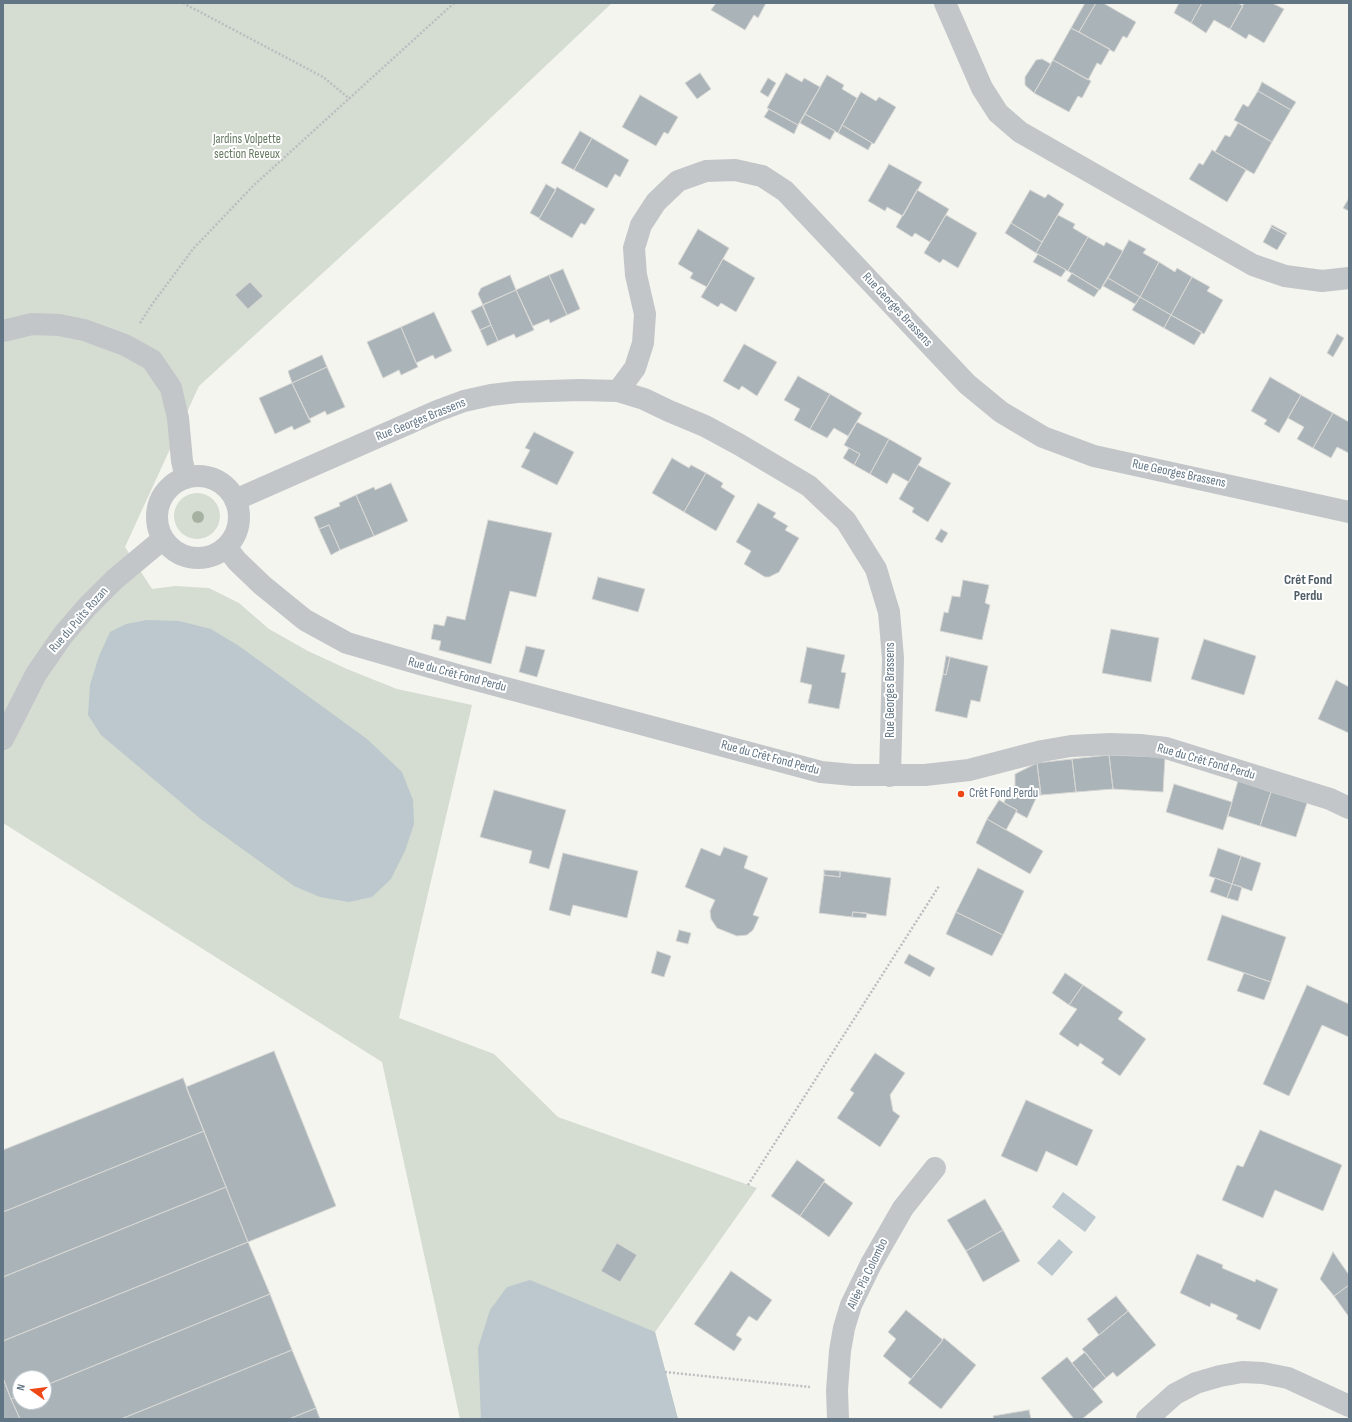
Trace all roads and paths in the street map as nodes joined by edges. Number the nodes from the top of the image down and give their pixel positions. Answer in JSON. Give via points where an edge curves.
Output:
{"nodes":[{"id":1,"x":183,"y":3,"type":"edge"},
{"id":2,"x":454,"y":3,"type":"edge"},
{"id":3,"x":945,"y":3,"type":"edge"},
{"id":4,"x":350,"y":99,"type":"junction"},
{"id":5,"x":1349,"y":278,"type":"edge"},
{"id":6,"x":3,"y":331,"type":"edge"},
{"id":7,"x":125,"y":345,"type":"junction"},
{"id":8,"x":618,"y":391,"type":"junction"},
{"id":9,"x":186,"y":478,"type":"junction"},
{"id":10,"x":236,"y":500,"type":"junction"},
{"id":11,"x":1349,"y":512,"type":"edge"},
{"id":12,"x":163,"y":539,"type":"junction"},
{"id":13,"x":226,"y":547,"type":"junction"},
{"id":14,"x":3,"y":738,"type":"edge"},
{"id":15,"x":890,"y":776,"type":"junction"},
{"id":16,"x":1349,"y":808,"type":"edge"},
{"id":17,"x":940,"y":886,"type":"dead end"},
{"id":18,"x":935,"y":1168,"type":"dead end"},
{"id":19,"x":748,"y":1185,"type":"dead end"},
{"id":20,"x":665,"y":1372,"type":"dead end"},
{"id":21,"x":837,"y":1390,"type":"junction"},
{"id":22,"x":1349,"y":1406,"type":"edge"},
{"id":23,"x":838,"y":1419,"type":"edge"},
{"id":24,"x":1147,"y":1419,"type":"edge"}],
"edges":[{"from":1,"to":4,"type":"path","via":[[323,77]]},
{"from":2,"to":4,"type":"path"},
{"from":3,"to":5,"type":"street","via":[[982,88],[998,113],[1020,132],[1253,265],[1285,276],[1322,281]]},
{"from":4,"to":7,"type":"path","via":[[253,186],[193,248]]},
{"from":6,"to":7,"type":"street","via":[[32,324],[59,325],[84,330]]},
{"from":7,"to":9,"type":"street","via":[[152,360],[171,388]]},
{"from":8,"to":10,"type":"street","name":"Rue Georges Brassens","via":[[517,392],[464,402],[430,414]]},
{"from":8,"to":11,"type":"street","name":"Rue Georges Brassens","via":[[635,368],[643,343],[645,314],[636,275],[634,248],[641,225],[656,202],[678,181],[706,171],[735,170],[762,176],[785,191],[967,384],[1001,412],[1044,438],[1094,456]]},
{"from":8,"to":15,"type":"street","name":"Rue Georges Brassens","via":[[644,399],[740,444],[809,486],[846,521],[876,569],[889,612],[893,658]]},
{"from":9,"to":10,"type":"street","via":[[209,478],[229,490]]},
{"from":9,"to":12,"type":"street","via":[[175,483],[160,503],[157,515]]},
{"from":10,"to":13,"type":"street","via":[[239,520]]},
{"from":12,"to":13,"type":"street","via":[[171,548],[193,558],[210,556]]},
{"from":12,"to":14,"type":"street","name":"Rue du Puits Rozan","via":[[115,579],[86,607],[63,635],[36,674]]},
{"from":13,"to":15,"type":"street","name":"Rue du Crêt Fond Perdu","via":[[262,585],[305,620],[347,643],[821,772]]},
{"from":15,"to":16,"type":"street","name":"Rue du Crêt Fond Perdu","via":[[969,770],[1071,746],[1140,744],[1166,748],[1318,795]]},
{"from":17,"to":19,"type":"path"},
{"from":18,"to":21,"type":"street","name":"Allée Pia Colombo","via":[[903,1208],[851,1305],[840,1351]]},
{"from":20,"to":21,"type":"path"},
{"from":21,"to":23,"type":"street","name":"Allée Pia Colombo"},
{"from":22,"to":24,"type":"street","via":[[1288,1378],[1242,1372],[1196,1383],[1175,1394]]}]}
